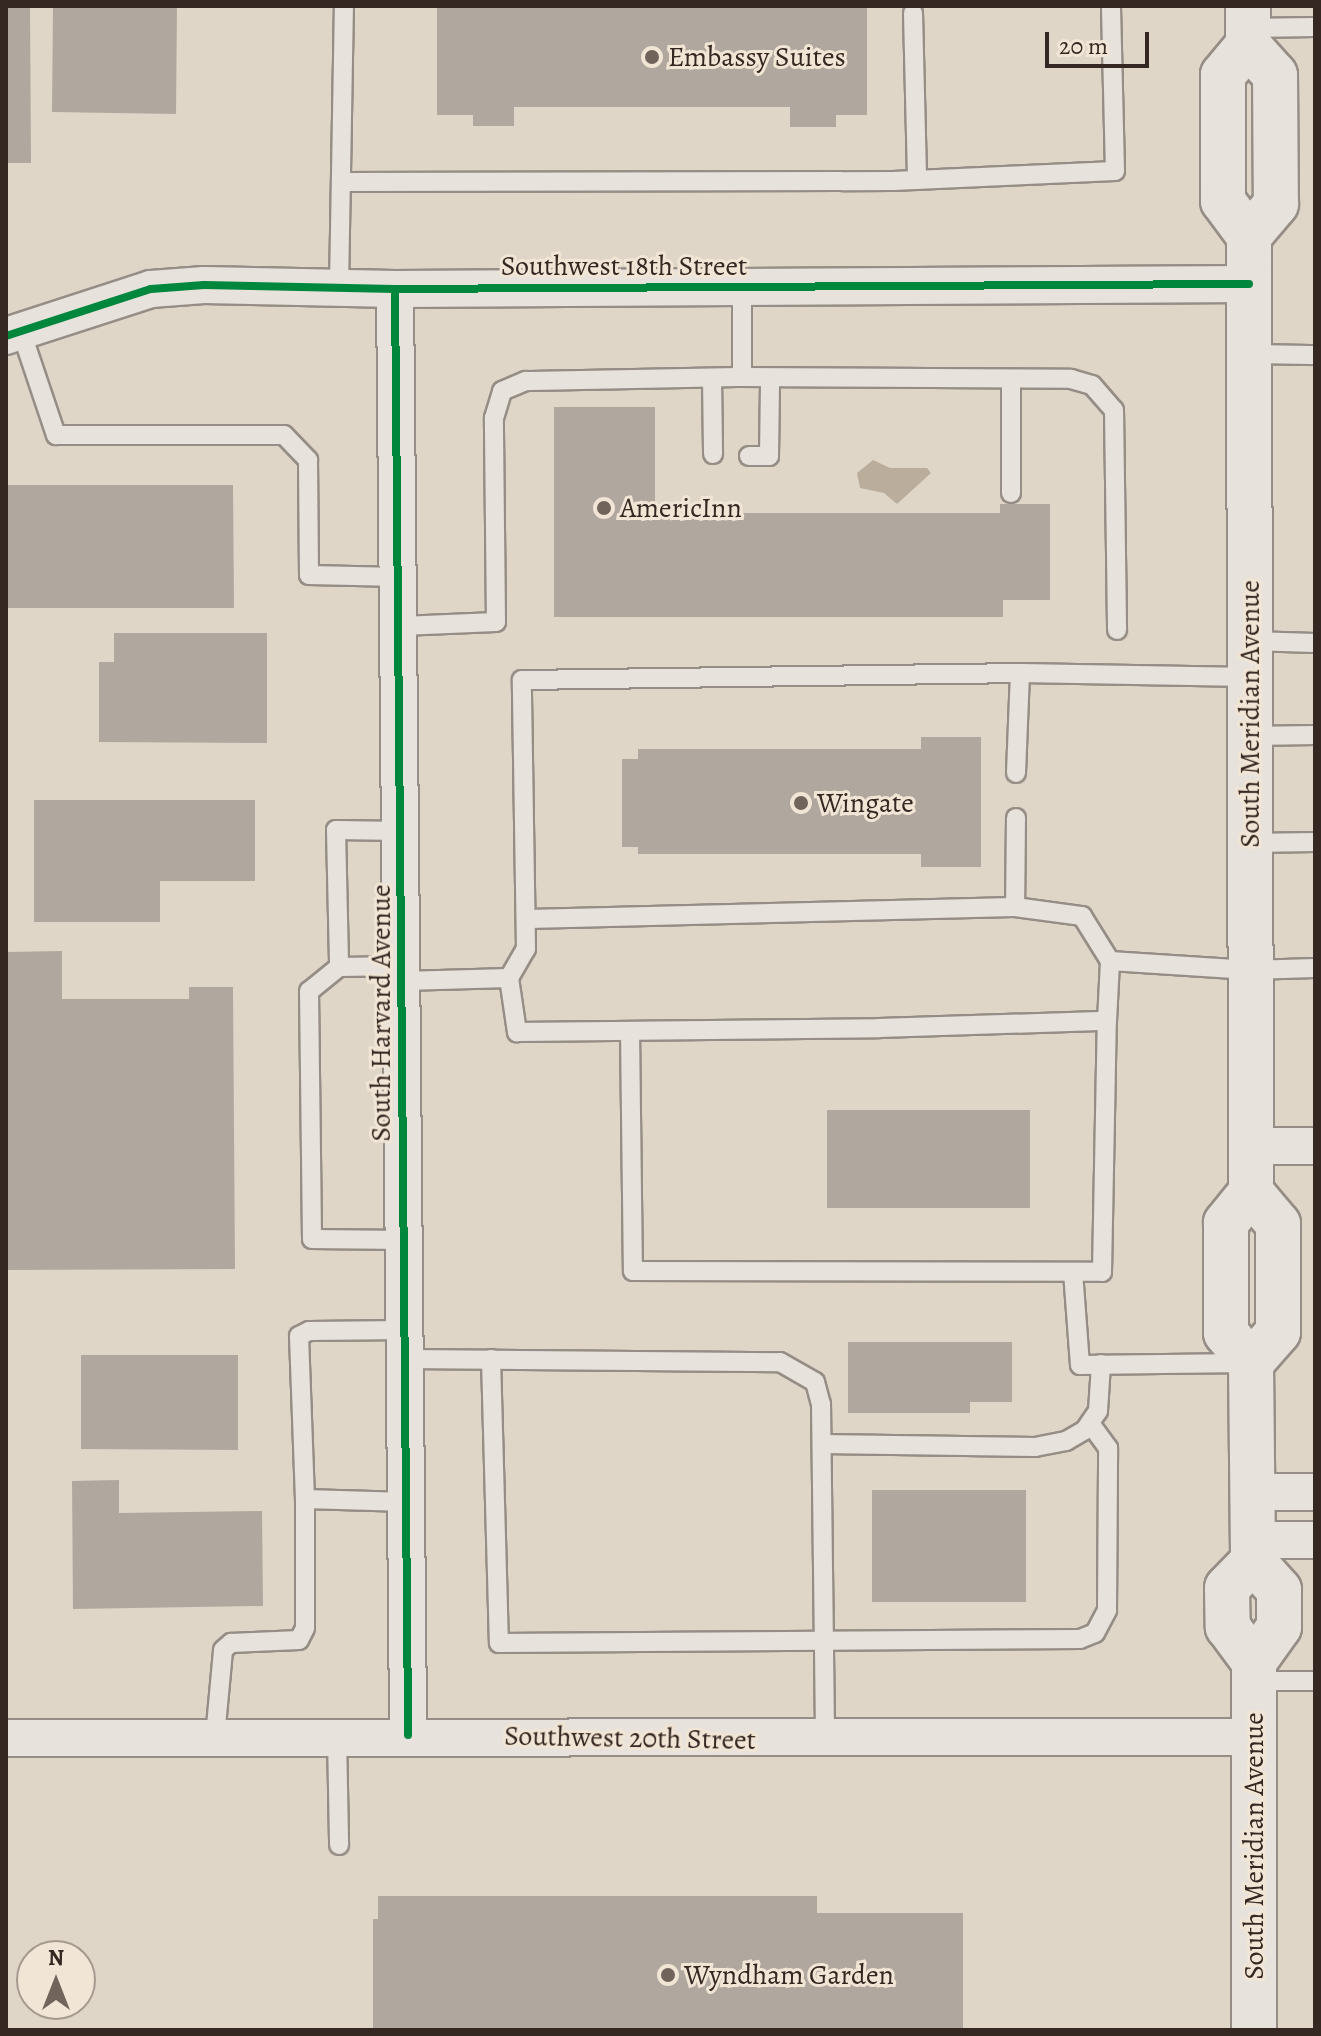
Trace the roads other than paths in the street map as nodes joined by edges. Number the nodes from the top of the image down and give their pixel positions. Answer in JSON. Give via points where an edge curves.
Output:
{"nodes":[{"id":1,"x":344,"y":6,"type":"edge"},
{"id":2,"x":1111,"y":6,"type":"edge"},
{"id":3,"x":913,"y":13,"type":"dead end"},
{"id":4,"x":1248,"y":26,"type":"edge"},
{"id":5,"x":1315,"y":27,"type":"edge"},
{"id":6,"x":917,"y":180,"type":"junction"},
{"id":7,"x":341,"y":182,"type":"junction"},
{"id":8,"x":1249,"y":284,"type":"junction"},
{"id":9,"x":742,"y":287,"type":"junction"},
{"id":10,"x":339,"y":288,"type":"junction"},
{"id":11,"x":395,"y":289,"type":"junction"},
{"id":12,"x":13,"y":333,"type":"edge"},
{"id":13,"x":1249,"y":354,"type":"junction"},
{"id":14,"x":1315,"y":355,"type":"edge"},
{"id":15,"x":742,"y":377,"type":"junction"},
{"id":16,"x":712,"y":378,"type":"junction"},
{"id":17,"x":770,"y":380,"type":"junction"},
{"id":18,"x":1011,"y":380,"type":"junction"},
{"id":19,"x":713,"y":454,"type":"dead end"},
{"id":20,"x":749,"y":456,"type":"dead end"},
{"id":21,"x":1011,"y":493,"type":"dead end"},
{"id":22,"x":400,"y":577,"type":"junction"},
{"id":23,"x":401,"y":626,"type":"junction"},
{"id":24,"x":1117,"y":630,"type":"dead end"},
{"id":25,"x":1315,"y":643,"type":"edge"},
{"id":26,"x":1249,"y":659,"type":"junction"},
{"id":27,"x":1020,"y":673,"type":"junction"},
{"id":28,"x":1315,"y":735,"type":"edge"},
{"id":29,"x":1250,"y":736,"type":"junction"},
{"id":30,"x":1016,"y":773,"type":"dead end"},
{"id":31,"x":1016,"y":818,"type":"dead end"},
{"id":32,"x":402,"y":831,"type":"junction"},
{"id":33,"x":1315,"y":842,"type":"edge"},
{"id":34,"x":1250,"y":843,"type":"junction"},
{"id":35,"x":1015,"y":907,"type":"junction"},
{"id":36,"x":527,"y":919,"type":"junction"},
{"id":37,"x":1110,"y":961,"type":"junction"},
{"id":38,"x":339,"y":967,"type":"junction"},
{"id":39,"x":1315,"y":968,"type":"edge"},
{"id":40,"x":1250,"y":970,"type":"junction"},
{"id":41,"x":403,"y":974,"type":"junction"},
{"id":42,"x":509,"y":978,"type":"junction"},
{"id":43,"x":1107,"y":1021,"type":"junction"},
{"id":44,"x":630,"y":1031,"type":"junction"},
{"id":45,"x":1251,"y":1146,"type":"junction"},
{"id":46,"x":1315,"y":1146,"type":"edge"},
{"id":47,"x":405,"y":1240,"type":"junction"},
{"id":48,"x":1073,"y":1272,"type":"junction"},
{"id":49,"x":406,"y":1345,"type":"junction"},
{"id":50,"x":491,"y":1359,"type":"junction"},
{"id":51,"x":1251,"y":1363,"type":"junction"},
{"id":52,"x":1101,"y":1364,"type":"junction"},
{"id":53,"x":1090,"y":1423,"type":"junction"},
{"id":54,"x":822,"y":1444,"type":"junction"},
{"id":55,"x":1253,"y":1492,"type":"junction"},
{"id":56,"x":1315,"y":1492,"type":"edge"},
{"id":57,"x":305,"y":1499,"type":"junction"},
{"id":58,"x":407,"y":1502,"type":"junction"},
{"id":59,"x":1315,"y":1540,"type":"edge"},
{"id":60,"x":1253,"y":1550,"type":"junction"},
{"id":61,"x":824,"y":1640,"type":"junction"},
{"id":62,"x":1254,"y":1671,"type":"junction"},
{"id":63,"x":1315,"y":1681,"type":"edge"},
{"id":64,"x":408,"y":1735,"type":"junction"},
{"id":65,"x":337,"y":1736,"type":"junction"},
{"id":66,"x":215,"y":1737,"type":"junction"},
{"id":67,"x":1253,"y":1737,"type":"junction"},
{"id":68,"x":6,"y":1738,"type":"edge"},
{"id":69,"x":825,"y":1741,"type":"junction"},
{"id":70,"x":339,"y":1845,"type":"dead end"},
{"id":71,"x":1254,"y":2030,"type":"edge"}],
"edges":[{"from":1,"to":7,"type":"lane"},
{"from":2,"to":6,"type":"lane","via":[[1115,171]]},
{"from":3,"to":6,"type":"lane"},
{"from":4,"to":5,"type":"lane"},
{"from":4,"to":8,"type":"main road","name":"South Meridian Avenue","via":[[1223,75],[1223,201],[1249,236]]},
{"from":6,"to":7,"type":"lane"},
{"from":7,"to":10,"type":"lane"},
{"from":8,"to":9,"type":"street","name":"Southwest 18th Street"},
{"from":8,"to":13,"type":"main road","name":"South Meridian Avenue"},
{"from":9,"to":11,"type":"street","name":"Southwest 18th Street"},
{"from":9,"to":15,"type":"lane"},
{"from":10,"to":11,"type":"street","name":"Southwest 18th Street"},
{"from":10,"to":12,"type":"street","name":"Southwest 18th Street","via":[[151,289]]},
{"from":11,"to":22,"type":"street","name":"South Harvard Avenue"},
{"from":12,"to":22,"type":"lane","via":[[56,435],[284,435],[308,460],[309,575]]},
{"from":13,"to":14,"type":"lane"},
{"from":13,"to":26,"type":"main road","name":"South Meridian Avenue"},
{"from":15,"to":16,"type":"lane"},
{"from":15,"to":17,"type":"lane"},
{"from":16,"to":19,"type":"lane"},
{"from":16,"to":23,"type":"lane","via":[[526,381],[502,391],[494,418],[496,622]]},
{"from":17,"to":18,"type":"lane"},
{"from":17,"to":20,"type":"lane","via":[[769,456]]},
{"from":18,"to":21,"type":"lane"},
{"from":18,"to":24,"type":"lane","via":[[1071,379],[1092,385],[1114,410]]},
{"from":22,"to":23,"type":"street","name":"South Harvard Avenue"},
{"from":23,"to":32,"type":"street","name":"South Harvard Avenue"},
{"from":25,"to":26,"type":"lane"},
{"from":26,"to":27,"type":"lane"},
{"from":26,"to":29,"type":"main road","name":"South Meridian Avenue"},
{"from":27,"to":30,"type":"lane"},
{"from":27,"to":36,"type":"lane","via":[[522,680]]},
{"from":28,"to":29,"type":"lane"},
{"from":29,"to":34,"type":"main road","name":"South Meridian Avenue"},
{"from":31,"to":35,"type":"lane"},
{"from":32,"to":38,"type":"lane","via":[[336,830]]},
{"from":32,"to":41,"type":"street","name":"South Harvard Avenue"},
{"from":33,"to":34,"type":"lane"},
{"from":34,"to":40,"type":"main road","name":"South Meridian Avenue"},
{"from":35,"to":36,"type":"lane"},
{"from":35,"to":37,"type":"lane","via":[[1082,916]]},
{"from":36,"to":42,"type":"lane","via":[[526,949]]},
{"from":37,"to":40,"type":"lane"},
{"from":37,"to":43,"type":"lane"},
{"from":38,"to":41,"type":"lane"},
{"from":38,"to":47,"type":"lane","via":[[309,991],[312,1239]]},
{"from":39,"to":40,"type":"lane"},
{"from":40,"to":45,"type":"main road","name":"South Meridian Avenue"},
{"from":41,"to":42,"type":"lane"},
{"from":41,"to":47,"type":"street","name":"South Harvard Avenue"},
{"from":42,"to":44,"type":"lane","via":[[517,1032]]},
{"from":43,"to":44,"type":"lane"},
{"from":43,"to":48,"type":"lane","via":[[1102,1272]]},
{"from":44,"to":48,"type":"lane","via":[[633,1271]]},
{"from":45,"to":46,"type":"street"},
{"from":45,"to":51,"type":"main road","name":"South Meridian Avenue","via":[[1251,1192],[1226,1223],[1226,1333]]},
{"from":47,"to":49,"type":"street","name":"South Harvard Avenue"},
{"from":48,"to":52,"type":"lane","via":[[1080,1365]]},
{"from":49,"to":50,"type":"lane"},
{"from":49,"to":57,"type":"lane","via":[[309,1331],[299,1336]]},
{"from":49,"to":58,"type":"street","name":"South Harvard Avenue"},
{"from":50,"to":54,"type":"lane","via":[[780,1362],[815,1382]]},
{"from":50,"to":61,"type":"lane","via":[[499,1643]]},
{"from":51,"to":52,"type":"lane"},
{"from":51,"to":55,"type":"main road"},
{"from":52,"to":53,"type":"lane","via":[[1098,1411]]},
{"from":53,"to":54,"type":"lane","via":[[1066,1441],[1035,1447]]},
{"from":53,"to":61,"type":"lane","via":[[1104,1437],[1108,1463],[1107,1610],[1095,1633],[1054,1640]]},
{"from":54,"to":61,"type":"lane"},
{"from":55,"to":56,"type":"street"},
{"from":55,"to":60,"type":"main road"},
{"from":57,"to":58,"type":"lane"},
{"from":57,"to":66,"type":"lane","via":[[305,1628],[299,1640],[231,1643],[223,1650]]},
{"from":58,"to":64,"type":"street","name":"South Harvard Avenue"},
{"from":59,"to":60,"type":"street"},
{"from":60,"to":62,"type":"main road","via":[[1227,1588],[1228,1627]]},
{"from":61,"to":69,"type":"lane"},
{"from":62,"to":63,"type":"lane"},
{"from":62,"to":67,"type":"main road","name":"South Meridian Avenue"},
{"from":64,"to":65,"type":"street","name":"Southwest 20th Street"},
{"from":64,"to":69,"type":"street","name":"Southwest 20th Street"},
{"from":65,"to":66,"type":"street","name":"Southwest 20th Street"},
{"from":65,"to":70,"type":"lane"},
{"from":66,"to":68,"type":"street","name":"Southwest 20th Street"},
{"from":67,"to":69,"type":"street","name":"Southwest 20th Street"},
{"from":67,"to":71,"type":"main road","name":"South Meridian Avenue"}]}
